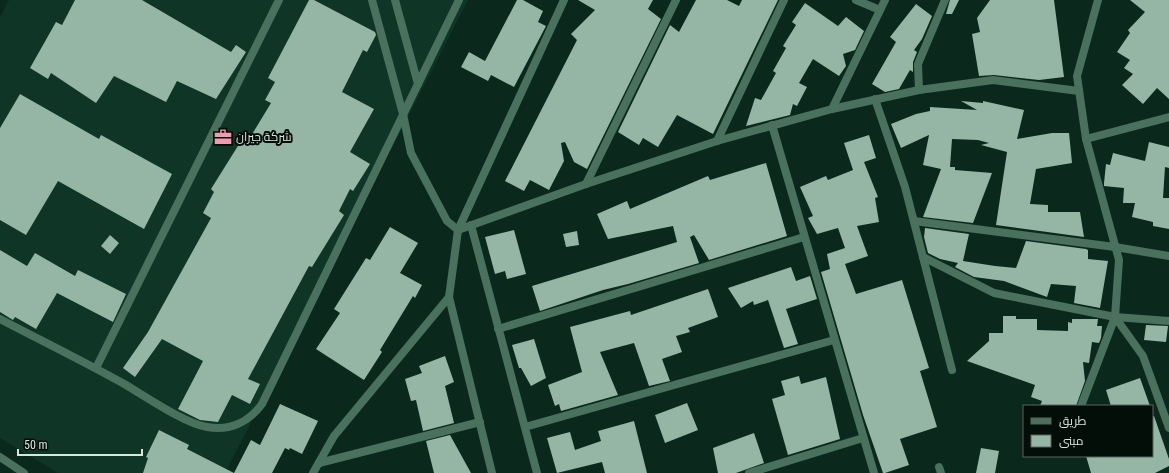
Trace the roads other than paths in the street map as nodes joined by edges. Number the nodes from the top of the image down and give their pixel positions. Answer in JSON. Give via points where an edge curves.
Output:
{"nodes":[{"id":1,"x":279,"y":0,"type":"edge"},
{"id":2,"x":372,"y":0,"type":"edge"},
{"id":3,"x":395,"y":0,"type":"edge"},
{"id":4,"x":459,"y":0,"type":"edge"},
{"id":5,"x":564,"y":0,"type":"edge"},
{"id":6,"x":676,"y":0,"type":"edge"},
{"id":7,"x":784,"y":0,"type":"edge"},
{"id":8,"x":856,"y":0,"type":"edge"},
{"id":9,"x":885,"y":0,"type":"edge"},
{"id":10,"x":945,"y":0,"type":"edge"},
{"id":11,"x":1098,"y":0,"type":"edge"},
{"id":12,"x":880,"y":10,"type":"junction"},
{"id":13,"x":418,"y":84,"type":"junction"},
{"id":14,"x":919,"y":90,"type":"junction"},
{"id":15,"x":1079,"y":91,"type":"junction"},
{"id":16,"x":875,"y":99,"type":"junction"},
{"id":17,"x":832,"y":109,"type":"junction"},
{"id":18,"x":404,"y":114,"type":"junction"},
{"id":19,"x":1169,"y":117,"type":"edge"},
{"id":20,"x":772,"y":126,"type":"junction"},
{"id":21,"x":1086,"y":139,"type":"junction"},
{"id":22,"x":718,"y":141,"type":"junction"},
{"id":23,"x":586,"y":184,"type":"junction"},
{"id":24,"x":914,"y":220,"type":"junction"},
{"id":25,"x":472,"y":225,"type":"junction"},
{"id":26,"x":458,"y":230,"type":"junction"},
{"id":27,"x":804,"y":237,"type":"junction"},
{"id":28,"x":1115,"y":246,"type":"junction"},
{"id":29,"x":1169,"y":256,"type":"edge"},
{"id":30,"x":923,"y":257,"type":"junction"},
{"id":31,"x":449,"y":297,"type":"junction"},
{"id":32,"x":1115,"y":317,"type":"junction"},
{"id":33,"x":0,"y":319,"type":"edge"},
{"id":34,"x":1169,"y":321,"type":"edge"},
{"id":35,"x":498,"y":329,"type":"junction"},
{"id":36,"x":834,"y":340,"type":"junction"},
{"id":37,"x":96,"y":368,"type":"junction"},
{"id":38,"x":952,"y":370,"type":"dead end"},
{"id":39,"x":1081,"y":405,"type":"edge"},
{"id":40,"x":480,"y":422,"type":"junction"},
{"id":41,"x":525,"y":427,"type":"junction"},
{"id":42,"x":1169,"y":428,"type":"edge"},
{"id":43,"x":863,"y":438,"type":"junction"},
{"id":44,"x":0,"y":457,"type":"edge"},
{"id":45,"x":319,"y":463,"type":"junction"},
{"id":46,"x":24,"y":473,"type":"edge"},
{"id":47,"x":312,"y":473,"type":"edge"},
{"id":48,"x":492,"y":473,"type":"edge"},
{"id":49,"x":537,"y":473,"type":"edge"},
{"id":50,"x":749,"y":473,"type":"edge"},
{"id":51,"x":874,"y":473,"type":"edge"}],
"edges":[{"from":1,"to":37,"type":"street"},
{"from":2,"to":18,"type":"street"},
{"from":3,"to":13,"type":"street"},
{"from":4,"to":13,"type":"street"},
{"from":5,"to":26,"type":"street"},
{"from":6,"to":23,"type":"street"},
{"from":7,"to":22,"type":"street"},
{"from":8,"to":12,"type":"street"},
{"from":9,"to":12,"type":"street"},
{"from":10,"to":14,"type":"street","via":[[918,64]]},
{"from":11,"to":15,"type":"street","via":[[1077,76]]},
{"from":12,"to":17,"type":"street"},
{"from":13,"to":18,"type":"street"},
{"from":14,"to":15,"type":"street","via":[[993,80]]},
{"from":14,"to":16,"type":"street"},
{"from":15,"to":21,"type":"street"},
{"from":16,"to":17,"type":"street"},
{"from":16,"to":24,"type":"street"},
{"from":17,"to":20,"type":"street"},
{"from":18,"to":26,"type":"street","via":[[411,153],[446,221]]},
{"from":18,"to":37,"type":"street","via":[[262,404],[249,418],[241,423],[219,428],[195,424]]},
{"from":19,"to":21,"type":"street"},
{"from":20,"to":22,"type":"street"},
{"from":20,"to":27,"type":"street"},
{"from":21,"to":28,"type":"street"},
{"from":22,"to":23,"type":"street"},
{"from":23,"to":25,"type":"street"},
{"from":24,"to":28,"type":"street"},
{"from":24,"to":30,"type":"street"},
{"from":25,"to":26,"type":"street"},
{"from":25,"to":35,"type":"street"},
{"from":26,"to":31,"type":"street"},
{"from":27,"to":35,"type":"street"},
{"from":27,"to":36,"type":"street"},
{"from":28,"to":29,"type":"street"},
{"from":28,"to":32,"type":"street","via":[[1119,260]]},
{"from":30,"to":32,"type":"street","via":[[994,293]]},
{"from":30,"to":38,"type":"street"},
{"from":31,"to":40,"type":"street"},
{"from":31,"to":45,"type":"street","via":[[334,436]]},
{"from":32,"to":34,"type":"street"},
{"from":32,"to":39,"type":"street"},
{"from":32,"to":42,"type":"street","via":[[1143,356]]},
{"from":33,"to":37,"type":"street"},
{"from":35,"to":41,"type":"street"},
{"from":36,"to":41,"type":"street"},
{"from":36,"to":43,"type":"street"},
{"from":40,"to":45,"type":"street"},
{"from":40,"to":48,"type":"street"},
{"from":41,"to":49,"type":"street"},
{"from":43,"to":50,"type":"street"},
{"from":43,"to":51,"type":"street"},
{"from":44,"to":46,"type":"street"},
{"from":45,"to":47,"type":"street"}]}
